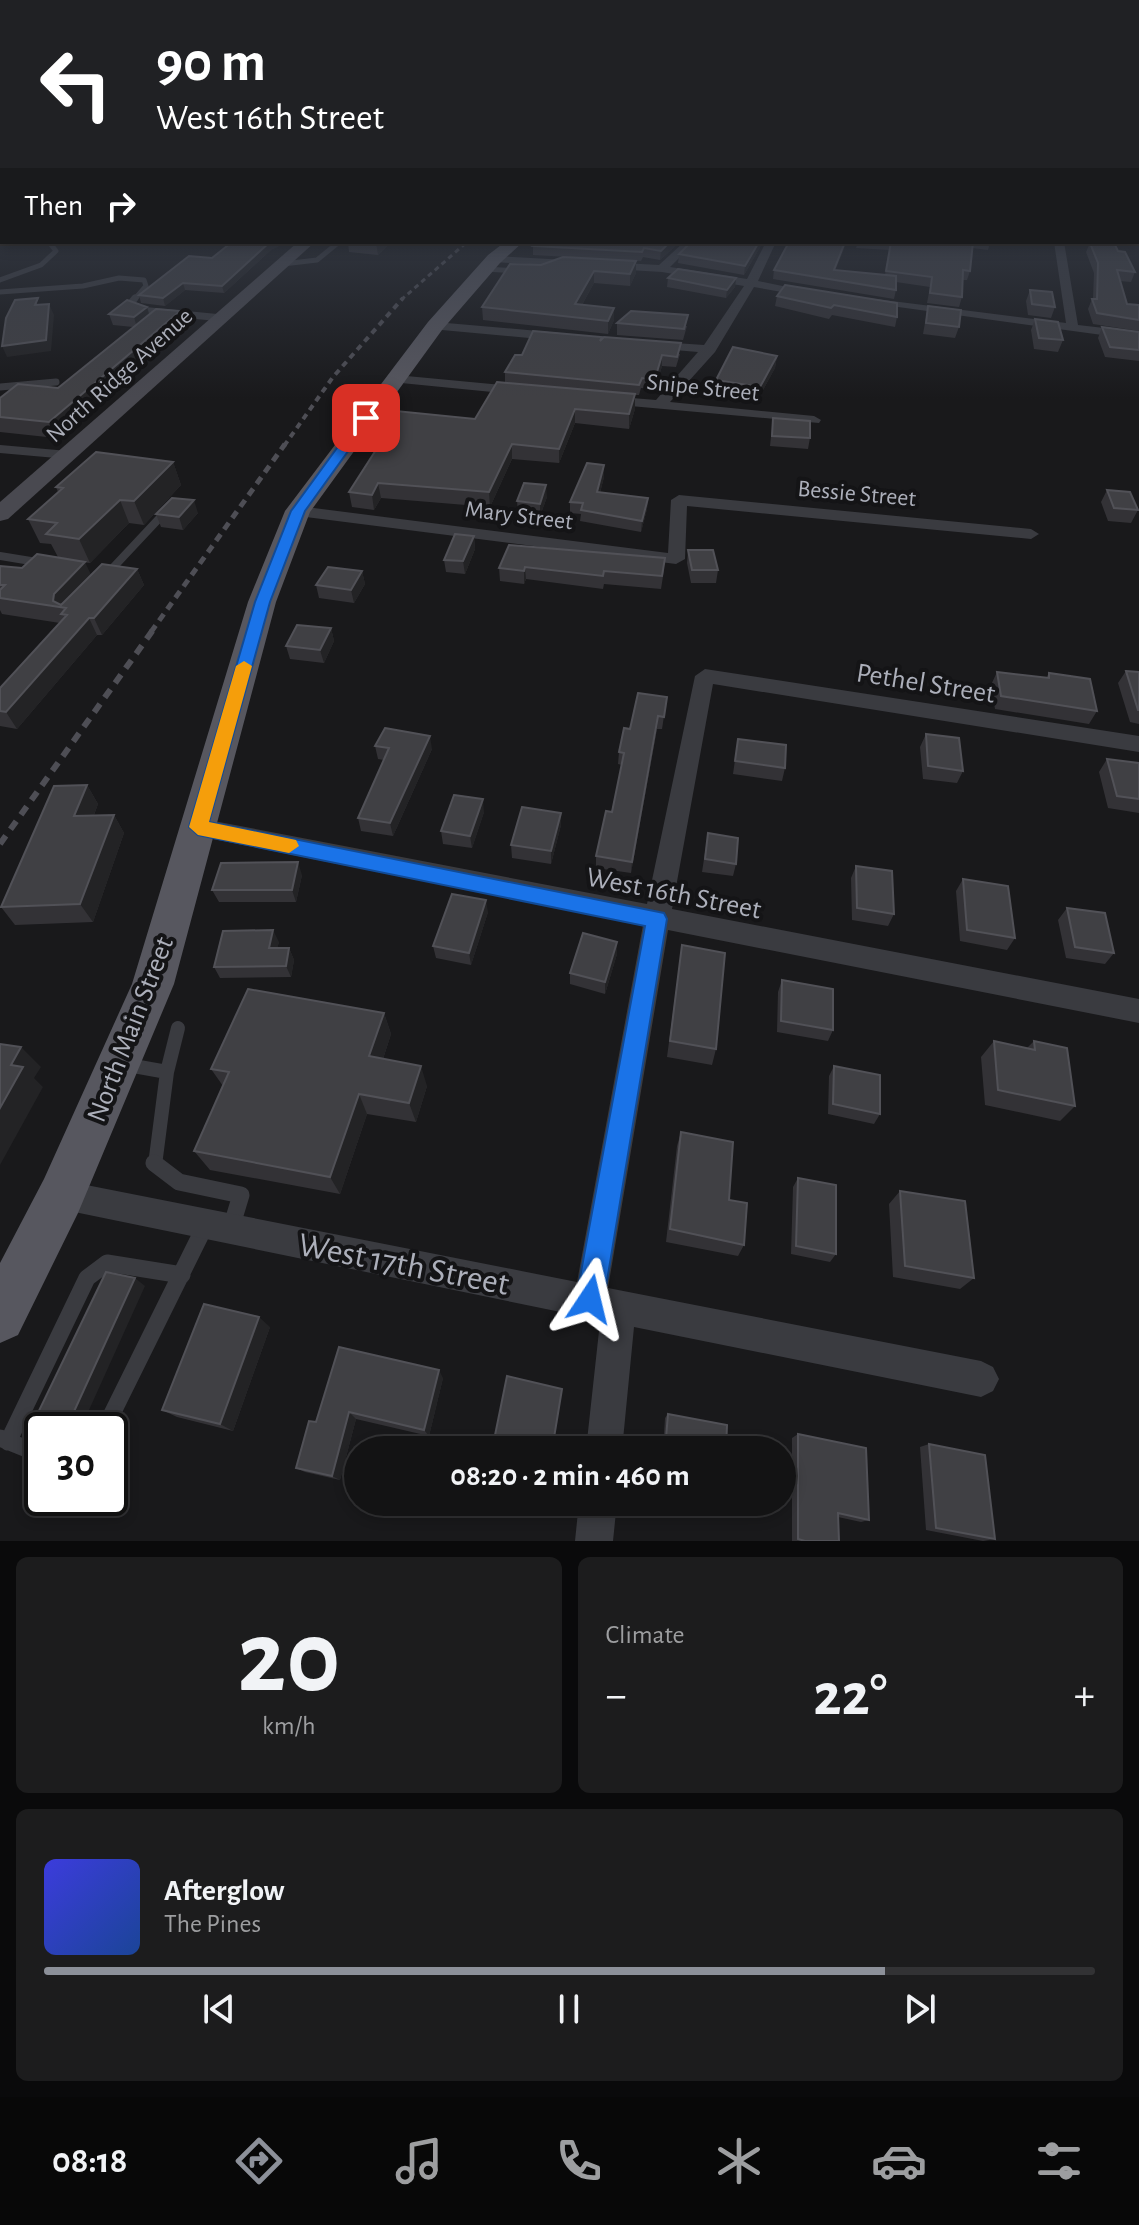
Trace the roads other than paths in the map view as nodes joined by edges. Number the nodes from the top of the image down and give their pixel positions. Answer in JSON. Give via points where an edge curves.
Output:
{"nodes":[{"id":1,"x":52,"y":255,"type":"edge"},
{"id":2,"x":293,"y":255,"type":"edge"},
{"id":3,"x":323,"y":255,"type":"edge"},
{"id":4,"x":500,"y":255,"type":"edge"},
{"id":5,"x":677,"y":255,"type":"edge"},
{"id":6,"x":765,"y":255,"type":"edge"},
{"id":7,"x":1061,"y":255,"type":"edge"},
{"id":8,"x":564,"y":263,"type":"junction"},
{"id":9,"x":283,"y":264,"type":"junction"},
{"id":10,"x":490,"y":264,"type":"junction"},
{"id":11,"x":662,"y":269,"type":"junction"},
{"id":12,"x":527,"y":271,"type":"edge"},
{"id":13,"x":546,"y":272,"type":"edge"},
{"id":14,"x":0,"y":280,"type":"edge"},
{"id":15,"x":753,"y":284,"type":"junction"},
{"id":16,"x":0,"y":292,"type":"edge"},
{"id":17,"x":831,"y":296,"type":"edge"},
{"id":18,"x":847,"y":299,"type":"edge"},
{"id":19,"x":222,"y":318,"type":"junction"},
{"id":20,"x":435,"y":326,"type":"junction"},
{"id":21,"x":1073,"y":329,"type":"junction"},
{"id":22,"x":1139,"y":336,"type":"edge"},
{"id":23,"x":573,"y":338,"type":"edge"},
{"id":24,"x":634,"y":343,"type":"edge"},
{"id":25,"x":710,"y":349,"type":"junction"},
{"id":26,"x":396,"y":379,"type":"junction"},
{"id":27,"x":56,"y":382,"type":"dead end"},
{"id":28,"x":0,"y":387,"type":"edge"},
{"id":29,"x":535,"y":392,"type":"edge"},
{"id":30,"x":598,"y":399,"type":"edge"},
{"id":31,"x":660,"y":405,"type":"junction"},
{"id":32,"x":814,"y":420,"type":"dead end"},
{"id":33,"x":0,"y":449,"type":"edge"},
{"id":34,"x":68,"y":455,"type":"junction"},
{"id":35,"x":679,"y":500,"type":"joint"},
{"id":36,"x":4,"y":506,"type":"edge"},
{"id":37,"x":171,"y":506,"type":"edge"},
{"id":38,"x":298,"y":511,"type":"junction"},
{"id":39,"x":1031,"y":534,"type":"dead end"},
{"id":40,"x":0,"y":556,"type":"edge"},
{"id":41,"x":62,"y":565,"type":"edge"},
{"id":42,"x":93,"y":570,"type":"edge"},
{"id":43,"x":108,"y":573,"type":"junction"},
{"id":44,"x":98,"y":583,"type":"edge"},
{"id":45,"x":1139,"y":744,"type":"edge"},
{"id":46,"x":198,"y":827,"type":"junction"},
{"id":47,"x":657,"y":919,"type":"junction"},
{"id":48,"x":1139,"y":1011,"type":"edge"},
{"id":49,"x":178,"y":1028,"type":"dead end"},
{"id":50,"x":119,"y":1064,"type":"junction"},
{"id":51,"x":167,"y":1072,"type":"junction"},
{"id":52,"x":61,"y":1196,"type":"junction"},
{"id":53,"x":218,"y":1226,"type":"junction"},
{"id":54,"x":182,"y":1275,"type":"junction"},
{"id":55,"x":590,"y":1299,"type":"junction"},
{"id":56,"x":0,"y":1317,"type":"edge"},
{"id":57,"x":981,"y":1379,"type":"dead end"},
{"id":58,"x":113,"y":1412,"type":"edge"},
{"id":59,"x":605,"y":1436,"type":"edge"},
{"id":60,"x":4,"y":1440,"type":"edge"},
{"id":61,"x":24,"y":1448,"type":"edge"},
{"id":62,"x":597,"y":1516,"type":"edge"},
{"id":63,"x":594,"y":1541,"type":"edge"}],
"edges":[{"from":1,"to":14,"type":"lane","via":[[41,265]]},
{"from":2,"to":9,"type":"street","name":"North Ridge Avenue"},
{"from":3,"to":9,"type":"lane"},
{"from":4,"to":10,"type":"main road","name":"North Main Street"},
{"from":5,"to":11,"type":"street"},
{"from":6,"to":15,"type":"street"},
{"from":7,"to":21,"type":"street"},
{"from":8,"to":10,"type":"street"},
{"from":8,"to":11,"type":"street"},
{"from":8,"to":13,"type":"lane"},
{"from":9,"to":19,"type":"street","name":"North Ridge Avenue"},
{"from":10,"to":12,"type":"lane"},
{"from":10,"to":20,"type":"main road","name":"North Main Street"},
{"from":11,"to":15,"type":"street"},
{"from":15,"to":17,"type":"street"},
{"from":15,"to":25,"type":"street"},
{"from":16,"to":19,"type":"lane","via":[[119,278],[144,280],[146,286],[131,303],[140,310]]},
{"from":18,"to":21,"type":"street"},
{"from":19,"to":34,"type":"street","name":"North Ridge Avenue"},
{"from":20,"to":23,"type":"street"},
{"from":20,"to":26,"type":"main road","name":"North Main Street"},
{"from":21,"to":22,"type":"street"},
{"from":24,"to":25,"type":"street"},
{"from":25,"to":31,"type":"street"},
{"from":26,"to":29,"type":"street"},
{"from":26,"to":38,"type":"main road","name":"North Main Street"},
{"from":27,"to":28,"type":"lane"},
{"from":30,"to":31,"type":"street","name":"Snipe Street"},
{"from":31,"to":32,"type":"street","name":"Snipe Street"},
{"from":33,"to":34,"type":"lane"},
{"from":34,"to":36,"type":"street","name":"North Ridge Avenue"},
{"from":35,"to":38,"type":"street","name":"Mary Street","via":[[676,559]]},
{"from":35,"to":39,"type":"street","name":"Bessie Street"},
{"from":37,"to":43,"type":"lane"},
{"from":38,"to":46,"type":"main road","name":"North Main Street","via":[[262,602]]},
{"from":40,"to":41,"type":"lane"},
{"from":42,"to":43,"type":"lane"},
{"from":43,"to":44,"type":"lane"},
{"from":45,"to":47,"type":"street","name":"Pethel Street","via":[[705,676]]},
{"from":46,"to":47,"type":"street","name":"West 16th Street"},
{"from":46,"to":50,"type":"main road","name":"North Main Street","via":[[153,984]]},
{"from":47,"to":48,"type":"street","name":"West 16th Street"},
{"from":47,"to":55,"type":"street"},
{"from":49,"to":51,"type":"lane"},
{"from":50,"to":51,"type":"lane"},
{"from":50,"to":52,"type":"main road","name":"North Main Street"},
{"from":51,"to":53,"type":"lane","via":[[154,1164],[179,1182],[241,1195]]},
{"from":52,"to":53,"type":"street","name":"West 17th Street"},
{"from":52,"to":56,"type":"main road","name":"North Main Street"},
{"from":53,"to":54,"type":"lane"},
{"from":53,"to":55,"type":"street","name":"West 17th Street"},
{"from":54,"to":58,"type":"lane"},
{"from":54,"to":60,"type":"lane","via":[[107,1263],[87,1278]]},
{"from":55,"to":57,"type":"street","name":"West 17th Street"},
{"from":55,"to":59,"type":"street","via":[[617,1324]]},
{"from":60,"to":61,"type":"lane"},
{"from":62,"to":63,"type":"street"}]}
